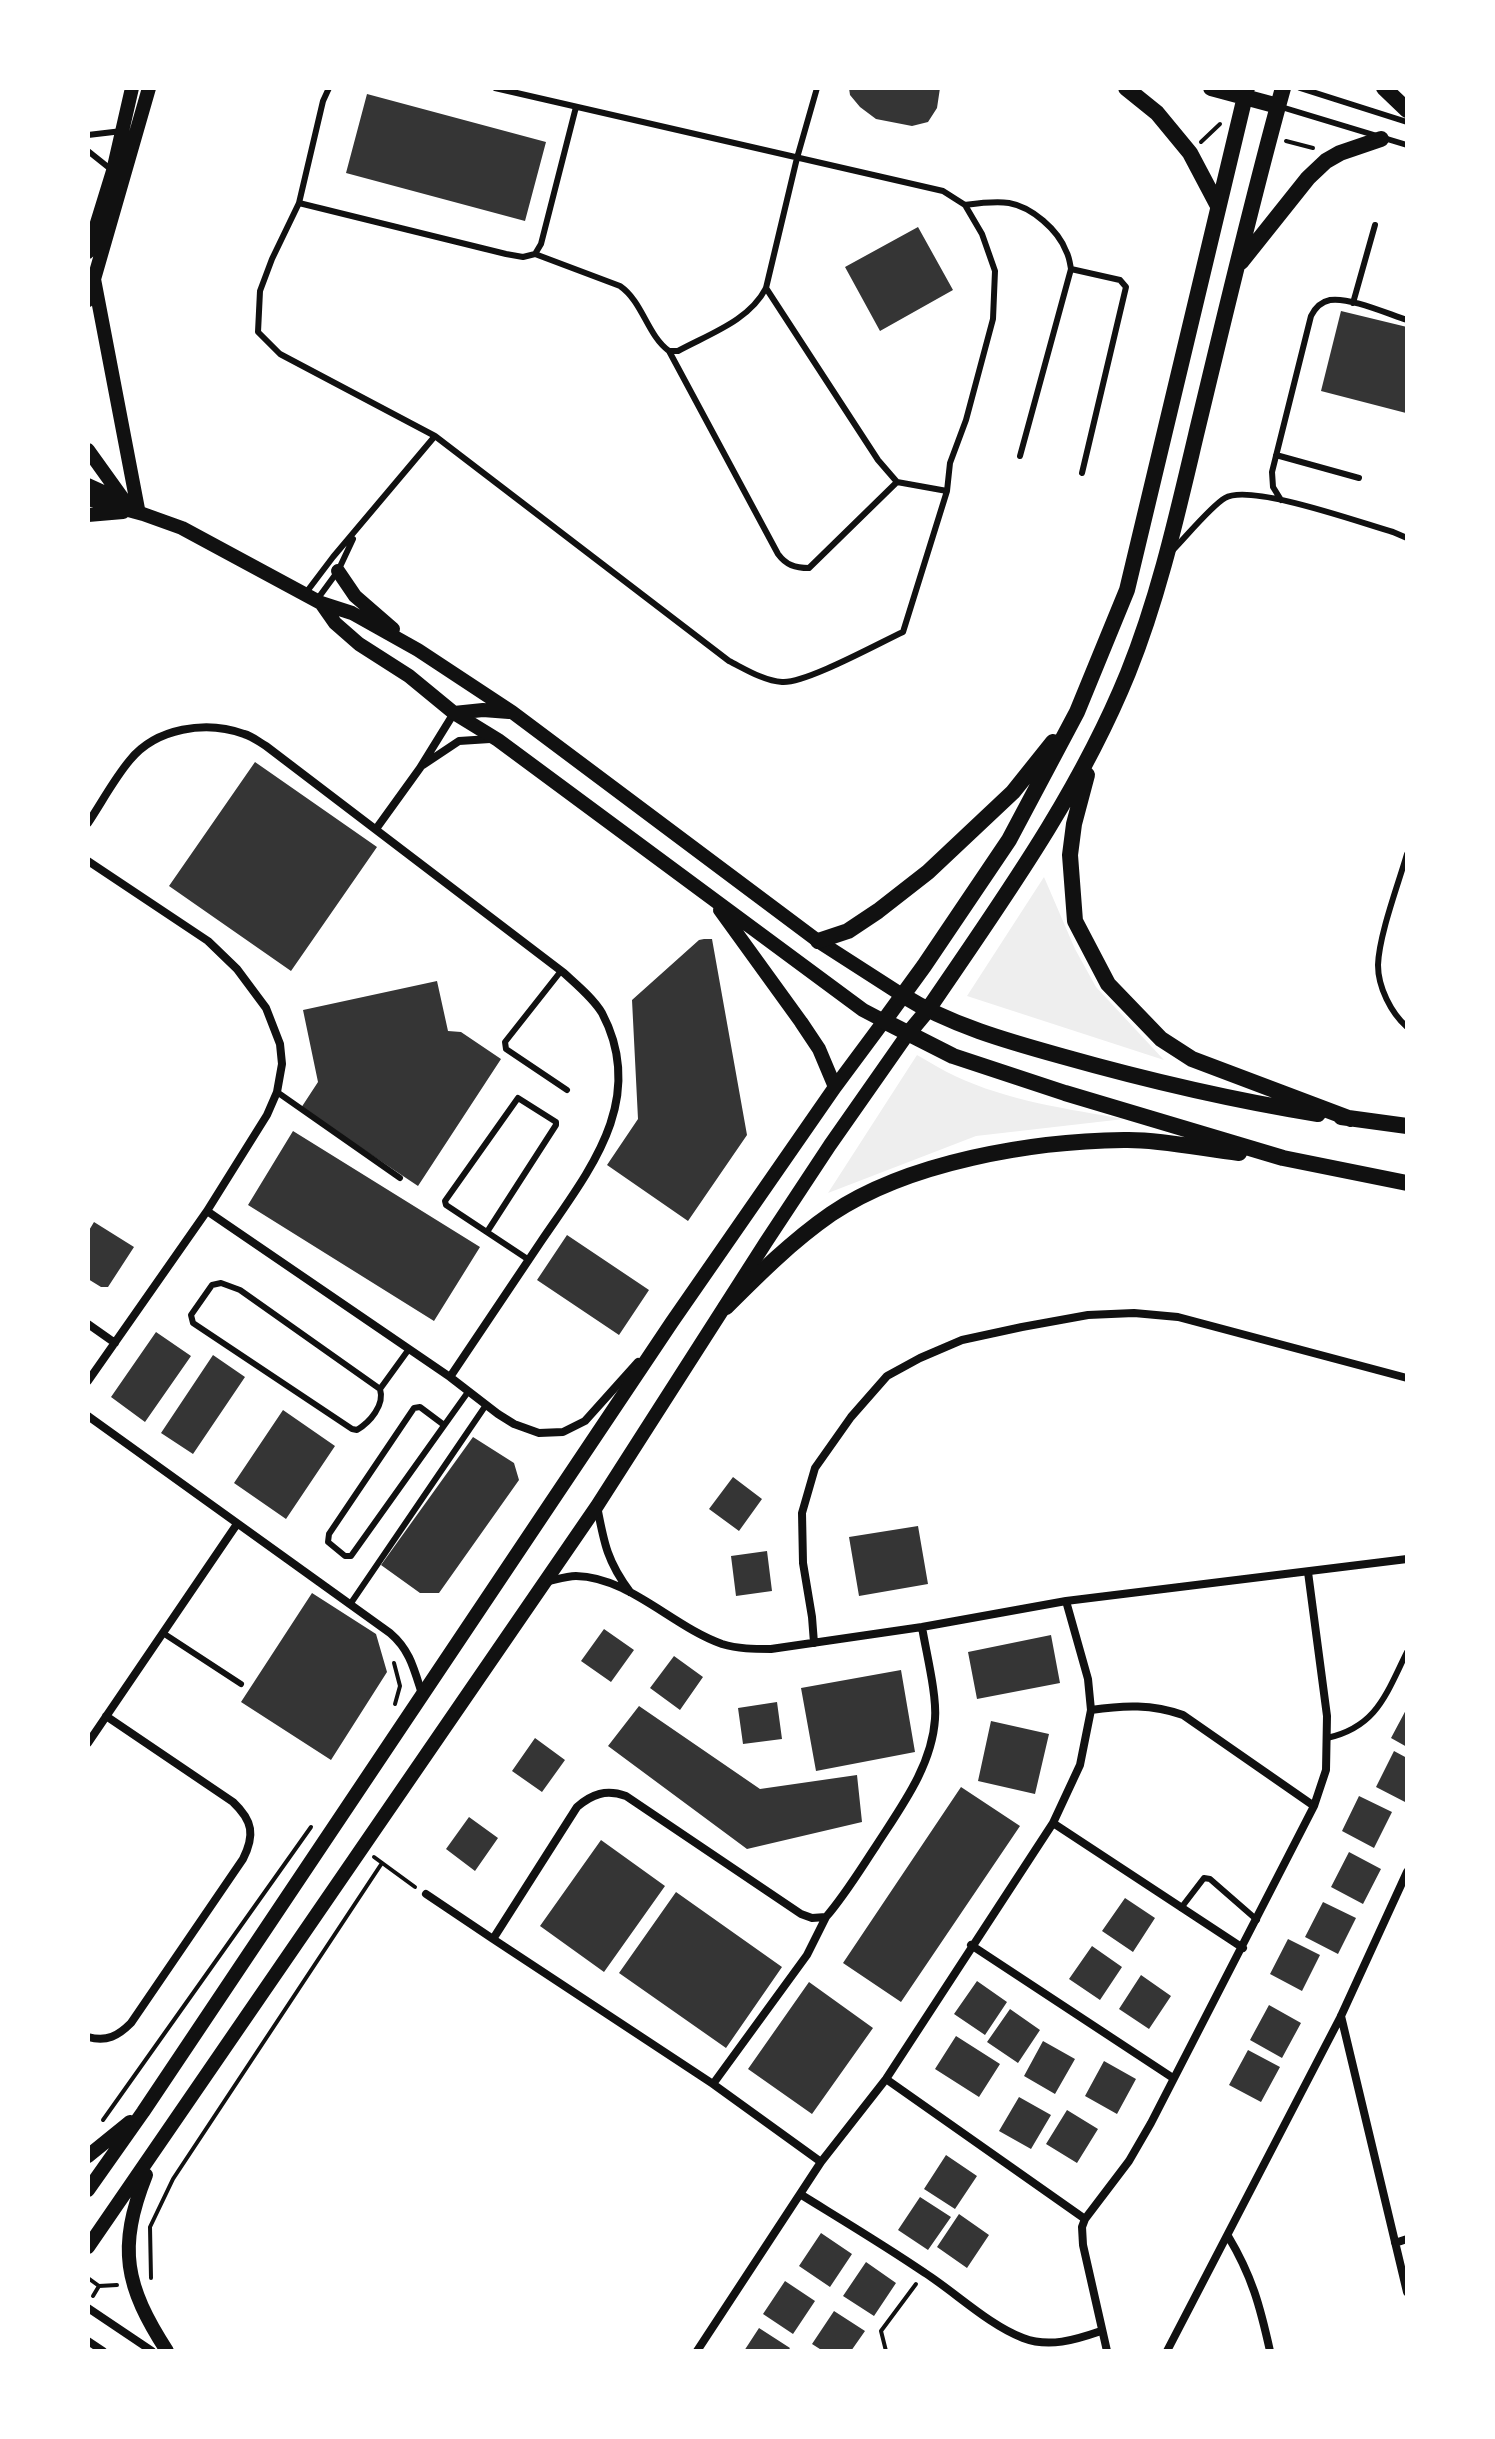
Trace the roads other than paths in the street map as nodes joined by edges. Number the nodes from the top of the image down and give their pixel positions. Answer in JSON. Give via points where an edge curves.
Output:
{"nodes":[{"id":1,"x":132,"y":88,"type":"edge"},
{"id":2,"x":149,"y":88,"type":"edge"},
{"id":3,"x":329,"y":88,"type":"edge"},
{"id":4,"x":495,"y":88,"type":"edge"},
{"id":5,"x":817,"y":88,"type":"edge"},
{"id":6,"x":1126,"y":88,"type":"edge"},
{"id":7,"x":1211,"y":88,"type":"edge"},
{"id":8,"x":1283,"y":88,"type":"edge"},
{"id":9,"x":1300,"y":88,"type":"edge"},
{"id":10,"x":1384,"y":88,"type":"edge"},
{"id":11,"x":528,"y":92,"type":"edge"},
{"id":12,"x":1246,"y":93,"type":"edge"},
{"id":13,"x":1278,"y":106,"type":"junction"},
{"id":14,"x":576,"y":107,"type":"junction"},
{"id":15,"x":1407,"y":110,"type":"edge"},
{"id":16,"x":1407,"y":122,"type":"edge"},
{"id":17,"x":130,"y":132,"type":"junction"},
{"id":18,"x":88,"y":135,"type":"edge"},
{"id":19,"x":1381,"y":139,"type":"junction"},
{"id":20,"x":1407,"y":145,"type":"edge"},
{"id":21,"x":88,"y":151,"type":"edge"},
{"id":22,"x":797,"y":158,"type":"junction"},
{"id":23,"x":119,"y":173,"type":"junction"},
{"id":24,"x":299,"y":203,"type":"junction"},
{"id":25,"x":965,"y":205,"type":"junction"},
{"id":26,"x":1218,"y":206,"type":"junction"},
{"id":27,"x":1375,"y":225,"type":"dead end"},
{"id":28,"x":88,"y":252,"type":"edge"},
{"id":29,"x":535,"y":254,"type":"junction"},
{"id":30,"x":1237,"y":266,"type":"junction"},
{"id":31,"x":1071,"y":269,"type":"junction"},
{"id":32,"x":94,"y":279,"type":"junction"},
{"id":33,"x":766,"y":288,"type":"junction"},
{"id":34,"x":88,"y":300,"type":"edge"},
{"id":35,"x":1353,"y":303,"type":"junction"},
{"id":36,"x":1407,"y":308,"type":"edge"},
{"id":37,"x":1406,"y":320,"type":"edge"},
{"id":38,"x":669,"y":351,"type":"junction"},
{"id":39,"x":435,"y":436,"type":"junction"},
{"id":40,"x":88,"y":450,"type":"edge"},
{"id":41,"x":1276,"y":455,"type":"junction"},
{"id":42,"x":1020,"y":456,"type":"dead end"},
{"id":43,"x":1082,"y":473,"type":"dead end"},
{"id":44,"x":1359,"y":478,"type":"dead end"},
{"id":45,"x":897,"y":482,"type":"junction"},
{"id":46,"x":88,"y":485,"type":"edge"},
{"id":47,"x":947,"y":491,"type":"junction"},
{"id":48,"x":88,"y":499,"type":"edge"},
{"id":49,"x":1281,"y":500,"type":"junction"},
{"id":50,"x":135,"y":509,"type":"junction"},
{"id":51,"x":88,"y":515,"type":"edge"},
{"id":52,"x":356,"y":531,"type":"junction"},
{"id":53,"x":1407,"y":539,"type":"edge"},
{"id":54,"x":1167,"y":556,"type":"junction"},
{"id":55,"x":338,"y":571,"type":"junction"},
{"id":56,"x":314,"y":599,"type":"junction"},
{"id":57,"x":418,"y":650,"type":"junction"},
{"id":58,"x":512,"y":712,"type":"junction"},
{"id":59,"x":1077,"y":712,"type":"junction"},
{"id":60,"x":454,"y":713,"type":"junction"},
{"id":61,"x":498,"y":740,"type":"junction"},
{"id":62,"x":1094,"y":750,"type":"junction"},
{"id":63,"x":420,"y":768,"type":"junction"},
{"id":64,"x":88,"y":823,"type":"edge"},
{"id":65,"x":376,"y":829,"type":"junction"},
{"id":66,"x":1407,"y":854,"type":"edge"},
{"id":67,"x":88,"y":861,"type":"edge"},
{"id":68,"x":712,"y":900,"type":"junction"},
{"id":69,"x":818,"y":941,"type":"junction"},
{"id":70,"x":561,"y":971,"type":"junction"},
{"id":71,"x":902,"y":995,"type":"junction"},
{"id":72,"x":927,"y":1011,"type":"junction"},
{"id":73,"x":884,"y":1021,"type":"junction"},
{"id":74,"x":1407,"y":1027,"type":"edge"},
{"id":75,"x":907,"y":1035,"type":"junction"},
{"id":76,"x":835,"y":1087,"type":"junction"},
{"id":77,"x":567,"y":1090,"type":"dead end"},
{"id":78,"x":277,"y":1092,"type":"junction"},
{"id":79,"x":1351,"y":1119,"type":"junction"},
{"id":80,"x":1407,"y":1126,"type":"edge"},
{"id":81,"x":1283,"y":1158,"type":"junction"},
{"id":82,"x":400,"y":1178,"type":"dead end"},
{"id":83,"x":1407,"y":1183,"type":"edge"},
{"id":84,"x":207,"y":1211,"type":"junction"},
{"id":85,"x":487,"y":1232,"type":"junction"},
{"id":86,"x":529,"y":1260,"type":"junction"},
{"id":87,"x":726,"y":1307,"type":"junction"},
{"id":88,"x":672,"y":1322,"type":"junction"},
{"id":89,"x":88,"y":1324,"type":"edge"},
{"id":90,"x":115,"y":1343,"type":"junction"},
{"id":91,"x":409,"y":1349,"type":"junction"},
{"id":92,"x":450,"y":1377,"type":"junction"},
{"id":93,"x":1407,"y":1378,"type":"edge"},
{"id":94,"x":88,"y":1381,"type":"edge"},
{"id":95,"x":380,"y":1389,"type":"junction"},
{"id":96,"x":468,"y":1392,"type":"junction"},
{"id":97,"x":486,"y":1405,"type":"junction"},
{"id":98,"x":88,"y":1416,"type":"edge"},
{"id":99,"x":444,"y":1425,"type":"junction"},
{"id":100,"x":597,"y":1506,"type":"junction"},
{"id":101,"x":237,"y":1524,"type":"junction"},
{"id":102,"x":1407,"y":1559,"type":"edge"},
{"id":103,"x":1308,"y":1572,"type":"junction"},
{"id":104,"x":545,"y":1582,"type":"junction"},
{"id":105,"x":631,"y":1593,"type":"junction"},
{"id":106,"x":1066,"y":1601,"type":"junction"},
{"id":107,"x":351,"y":1603,"type":"junction"},
{"id":108,"x":922,"y":1627,"type":"junction"},
{"id":109,"x":163,"y":1633,"type":"junction"},
{"id":110,"x":814,"y":1643,"type":"junction"},
{"id":111,"x":1407,"y":1652,"type":"edge"},
{"id":112,"x":241,"y":1684,"type":"dead end"},
{"id":113,"x":422,"y":1694,"type":"junction"},
{"id":114,"x":1091,"y":1710,"type":"junction"},
{"id":115,"x":106,"y":1716,"type":"junction"},
{"id":116,"x":1327,"y":1738,"type":"junction"},
{"id":117,"x":88,"y":1743,"type":"edge"},
{"id":118,"x":1314,"y":1806,"type":"junction"},
{"id":119,"x":1053,"y":1823,"type":"junction"},
{"id":120,"x":1407,"y":1872,"type":"edge"},
{"id":121,"x":426,"y":1894,"type":"road end"},
{"id":122,"x":1181,"y":1908,"type":"junction"},
{"id":123,"x":826,"y":1917,"type":"junction"},
{"id":124,"x":1257,"y":1920,"type":"junction"},
{"id":125,"x":493,"y":1939,"type":"junction"},
{"id":126,"x":971,"y":1945,"type":"junction"},
{"id":127,"x":1243,"y":1948,"type":"junction"},
{"id":128,"x":1341,"y":2016,"type":"junction"},
{"id":129,"x":88,"y":2037,"type":"edge"},
{"id":130,"x":1173,"y":2078,"type":"junction"},
{"id":131,"x":886,"y":2079,"type":"junction"},
{"id":132,"x":713,"y":2084,"type":"junction"},
{"id":133,"x":143,"y":2112,"type":"junction"},
{"id":134,"x":155,"y":2152,"type":"junction"},
{"id":135,"x":88,"y":2156,"type":"edge"},
{"id":136,"x":821,"y":2162,"type":"junction"},
{"id":137,"x":88,"y":2190,"type":"edge"},
{"id":138,"x":800,"y":2194,"type":"junction"},
{"id":139,"x":1085,"y":2219,"type":"junction"},
{"id":140,"x":1228,"y":2236,"type":"junction"},
{"id":141,"x":1407,"y":2239,"type":"edge"},
{"id":142,"x":1395,"y":2243,"type":"junction"},
{"id":143,"x":88,"y":2247,"type":"edge"},
{"id":144,"x":1407,"y":2292,"type":"edge"},
{"id":145,"x":88,"y":2305,"type":"edge"},
{"id":146,"x":1101,"y":2331,"type":"junction"},
{"id":147,"x":88,"y":2341,"type":"edge"},
{"id":148,"x":103,"y":2351,"type":"edge"},
{"id":149,"x":152,"y":2351,"type":"edge"},
{"id":150,"x":167,"y":2351,"type":"edge"},
{"id":151,"x":697,"y":2351,"type":"edge"},
{"id":152,"x":1107,"y":2351,"type":"edge"},
{"id":153,"x":1167,"y":2351,"type":"edge"},
{"id":154,"x":1270,"y":2351,"type":"edge"}],
"edges":[{"from":1,"to":17,"type":"street"},
{"from":2,"to":17,"type":"street"},
{"from":3,"to":24,"type":"lane"},
{"from":4,"to":11,"type":"lane"},
{"from":5,"to":22,"type":"lane"},
{"from":6,"to":26,"type":"main road","via":[[1157,113],[1190,153]]},
{"from":7,"to":12,"type":"main road"},
{"from":8,"to":13,"type":"main road"},
{"from":9,"to":16,"type":"lane"},
{"from":10,"to":15,"type":"main road"},
{"from":11,"to":14,"type":"lane"},
{"from":12,"to":13,"type":"main road"},
{"from":12,"to":26,"type":"main road"},
{"from":13,"to":19,"type":"lane"},
{"from":13,"to":30,"type":"main road"},
{"from":14,"to":22,"type":"lane"},
{"from":14,"to":29,"type":"lane"},
{"from":17,"to":18,"type":"lane"},
{"from":17,"to":23,"type":"street"},
{"from":19,"to":20,"type":"lane"},
{"from":19,"to":30,"type":"main road","via":[[1326,161]]},
{"from":21,"to":23,"type":"lane"},
{"from":22,"to":25,"type":"lane","via":[[943,191]]},
{"from":22,"to":33,"type":"lane"},
{"from":23,"to":28,"type":"street"},
{"from":23,"to":32,"type":"street"},
{"from":24,"to":29,"type":"lane","via":[[506,254]]},
{"from":24,"to":39,"type":"lane","via":[[260,291],[258,332],[280,354]]},
{"from":25,"to":31,"type":"lane","via":[[1013,203],[1036,215],[1055,232]]},
{"from":25,"to":47,"type":"lane","via":[[995,271],[993,319],[950,463]]},
{"from":26,"to":59,"type":"main road","via":[[1127,590]]},
{"from":27,"to":35,"type":"lane"},
{"from":29,"to":38,"type":"lane","via":[[620,286]]},
{"from":30,"to":54,"type":"main road"},
{"from":31,"to":42,"type":"lane"},
{"from":31,"to":43,"type":"lane","via":[[1120,280],[1126,287]]},
{"from":32,"to":34,"type":"street"},
{"from":32,"to":50,"type":"street"},
{"from":33,"to":38,"type":"lane","via":[[747,314]]},
{"from":33,"to":45,"type":"lane"},
{"from":35,"to":37,"type":"lane"},
{"from":35,"to":41,"type":"lane","via":[[1325,301],[1311,316]]},
{"from":36,"to":37,"type":"lane"},
{"from":38,"to":45,"type":"lane","via":[[778,554],[790,565],[809,568]]},
{"from":39,"to":47,"type":"lane","via":[[729,661],[783,683],[822,671],[903,632]]},
{"from":39,"to":52,"type":"lane"},
{"from":40,"to":50,"type":"street"},
{"from":41,"to":44,"type":"lane"},
{"from":41,"to":49,"type":"lane","via":[[1272,480]]},
{"from":45,"to":47,"type":"lane"},
{"from":46,"to":50,"type":"street"},
{"from":48,"to":50,"type":"street"},
{"from":49,"to":53,"type":"lane"},
{"from":49,"to":54,"type":"lane","via":[[1245,493],[1223,499]]},
{"from":50,"to":51,"type":"street"},
{"from":50,"to":56,"type":"street","via":[[182,528]]},
{"from":52,"to":55,"type":"lane"},
{"from":52,"to":56,"type":"lane","via":[[333,557]]},
{"from":54,"to":62,"type":"main road","via":[[1128,672]]},
{"from":55,"to":56,"type":"lane"},
{"from":55,"to":57,"type":"street","via":[[355,596]]},
{"from":56,"to":57,"type":"street","via":[[352,613]]},
{"from":56,"to":60,"type":"street","via":[[346,634]]},
{"from":57,"to":58,"type":"street"},
{"from":58,"to":60,"type":"street"},
{"from":58,"to":69,"type":"street"},
{"from":59,"to":69,"type":"main road","via":[[1013,792],[928,872],[848,931]]},
{"from":59,"to":71,"type":"main road","via":[[1009,840]]},
{"from":60,"to":61,"type":"street"},
{"from":60,"to":63,"type":"street"},
{"from":61,"to":63,"type":"street","via":[[459,741]]},
{"from":61,"to":68,"type":"street"},
{"from":62,"to":72,"type":"main road","via":[[1047,833]]},
{"from":62,"to":79,"type":"main road","via":[[1070,855],[1075,921],[1108,984],[1161,1039],[1192,1059]]},
{"from":63,"to":65,"type":"street"},
{"from":64,"to":65,"type":"street","via":[[149,741],[208,728],[246,734],[266,746]]},
{"from":65,"to":70,"type":"street"},
{"from":66,"to":74,"type":"lane","via":[[1378,969],[1395,1017]]},
{"from":67,"to":78,"type":"street","via":[[208,941],[237,969],[266,1008],[280,1044]]},
{"from":68,"to":73,"type":"street"},
{"from":68,"to":76,"type":"street","via":[[819,1049]]},
{"from":69,"to":71,"type":"street"},
{"from":70,"to":77,"type":"lane","via":[[505,1042],[506,1049]]},
{"from":70,"to":86,"type":"street","via":[[601,1012],[619,1070],[617,1104],[586,1175]]},
{"from":71,"to":72,"type":"main road"},
{"from":71,"to":73,"type":"main road"},
{"from":72,"to":75,"type":"main road"},
{"from":72,"to":79,"type":"main road","via":[[1144,1079]]},
{"from":73,"to":75,"type":"main road"},
{"from":73,"to":76,"type":"street"},
{"from":75,"to":81,"type":"main road","via":[[1065,1093]]},
{"from":75,"to":87,"type":"street"},
{"from":76,"to":88,"type":"street"},
{"from":78,"to":82,"type":"lane"},
{"from":78,"to":84,"type":"street"},
{"from":79,"to":80,"type":"main road"},
{"from":81,"to":83,"type":"main road"},
{"from":81,"to":87,"type":"main road","via":[[1127,1139],[1013,1150],[957,1162],[894,1181],[833,1213],[783,1250]]},
{"from":84,"to":90,"type":"street"},
{"from":84,"to":91,"type":"street"},
{"from":85,"to":85,"type":"lane","via":[[445,1201],[518,1098],[556,1122],[555,1128]]},
{"from":85,"to":86,"type":"lane"},
{"from":86,"to":92,"type":"street"},
{"from":87,"to":100,"type":"street"},
{"from":88,"to":97,"type":"street","via":[[585,1421],[563,1432],[539,1433]]},
{"from":88,"to":113,"type":"street"},
{"from":89,"to":90,"type":"street"},
{"from":90,"to":94,"type":"street"},
{"from":91,"to":92,"type":"street"},
{"from":91,"to":95,"type":"lane"},
{"from":92,"to":96,"type":"street"},
{"from":93,"to":110,"type":"street","via":[[1178,1317],[1134,1313],[1022,1327],[962,1340],[920,1358],[887,1376],[815,1468],[802,1513]]},
{"from":95,"to":95,"type":"lane","via":[[232,1285],[212,1285],[191,1315],[193,1323],[352,1429],[362,1428],[381,1404]]},
{"from":96,"to":97,"type":"street"},
{"from":96,"to":99,"type":"lane"},
{"from":97,"to":107,"type":"lane"},
{"from":98,"to":101,"type":"street"},
{"from":99,"to":99,"type":"lane","via":[[351,1556],[328,1542],[414,1408]]},
{"from":100,"to":104,"type":"street"},
{"from":100,"to":105,"type":"street","via":[[609,1560]]},
{"from":101,"to":107,"type":"street"},
{"from":101,"to":109,"type":"street"},
{"from":102,"to":103,"type":"street"},
{"from":103,"to":106,"type":"street"},
{"from":103,"to":116,"type":"street"},
{"from":104,"to":105,"type":"street","via":[[580,1576]]},
{"from":104,"to":134,"type":"street"},
{"from":105,"to":110,"type":"street","via":[[723,1644],[749,1649]]},
{"from":106,"to":108,"type":"street"},
{"from":106,"to":114,"type":"street","via":[[1088,1679]]},
{"from":107,"to":113,"type":"street","via":[[401,1643]]},
{"from":108,"to":110,"type":"street"},
{"from":108,"to":123,"type":"street","via":[[936,1714],[926,1762]]},
{"from":109,"to":112,"type":"lane"},
{"from":109,"to":115,"type":"street"},
{"from":111,"to":116,"type":"lane","via":[[1375,1712],[1362,1725]]},
{"from":113,"to":133,"type":"street"},
{"from":114,"to":118,"type":"street","via":[[1143,1706],[1183,1715]]},
{"from":114,"to":119,"type":"street","via":[[1080,1765]]},
{"from":115,"to":117,"type":"street"},
{"from":115,"to":129,"type":"street","via":[[233,1802],[251,1828],[243,1859],[131,2023],[106,2040]]},
{"from":116,"to":118,"type":"street","via":[[1326,1770]]},
{"from":118,"to":124,"type":"street"},
{"from":119,"to":122,"type":"street"},
{"from":119,"to":126,"type":"street"},
{"from":120,"to":128,"type":"street"},
{"from":121,"to":125,"type":"street"},
{"from":122,"to":124,"type":"lane","via":[[1204,1878]]},
{"from":122,"to":127,"type":"street"},
{"from":123,"to":125,"type":"street","via":[[801,1914],[626,1796],[603,1792],[577,1807]]},
{"from":123,"to":132,"type":"street","via":[[807,1955]]},
{"from":124,"to":127,"type":"street"},
{"from":125,"to":132,"type":"street"},
{"from":126,"to":130,"type":"street"},
{"from":126,"to":131,"type":"street"},
{"from":127,"to":130,"type":"street"},
{"from":128,"to":140,"type":"street"},
{"from":128,"to":142,"type":"street"},
{"from":130,"to":139,"type":"street","via":[[1129,2161]]},
{"from":131,"to":136,"type":"street"},
{"from":131,"to":139,"type":"street"},
{"from":132,"to":136,"type":"street"},
{"from":133,"to":135,"type":"street"},
{"from":133,"to":137,"type":"street"},
{"from":134,"to":143,"type":"street"},
{"from":134,"to":150,"type":"street","via":[[136,2201],[129,2265],[148,2322]]},
{"from":136,"to":138,"type":"street"},
{"from":138,"to":146,"type":"street","via":[[1024,2338],[1049,2343]]},
{"from":138,"to":151,"type":"street"},
{"from":139,"to":146,"type":"street","via":[[1081,2236]]},
{"from":140,"to":153,"type":"street"},
{"from":140,"to":154,"type":"street","via":[[1255,2289]]},
{"from":141,"to":142,"type":"street"},
{"from":142,"to":144,"type":"street"},
{"from":145,"to":149,"type":"street"},
{"from":146,"to":152,"type":"street"},
{"from":147,"to":148,"type":"street"}]}
